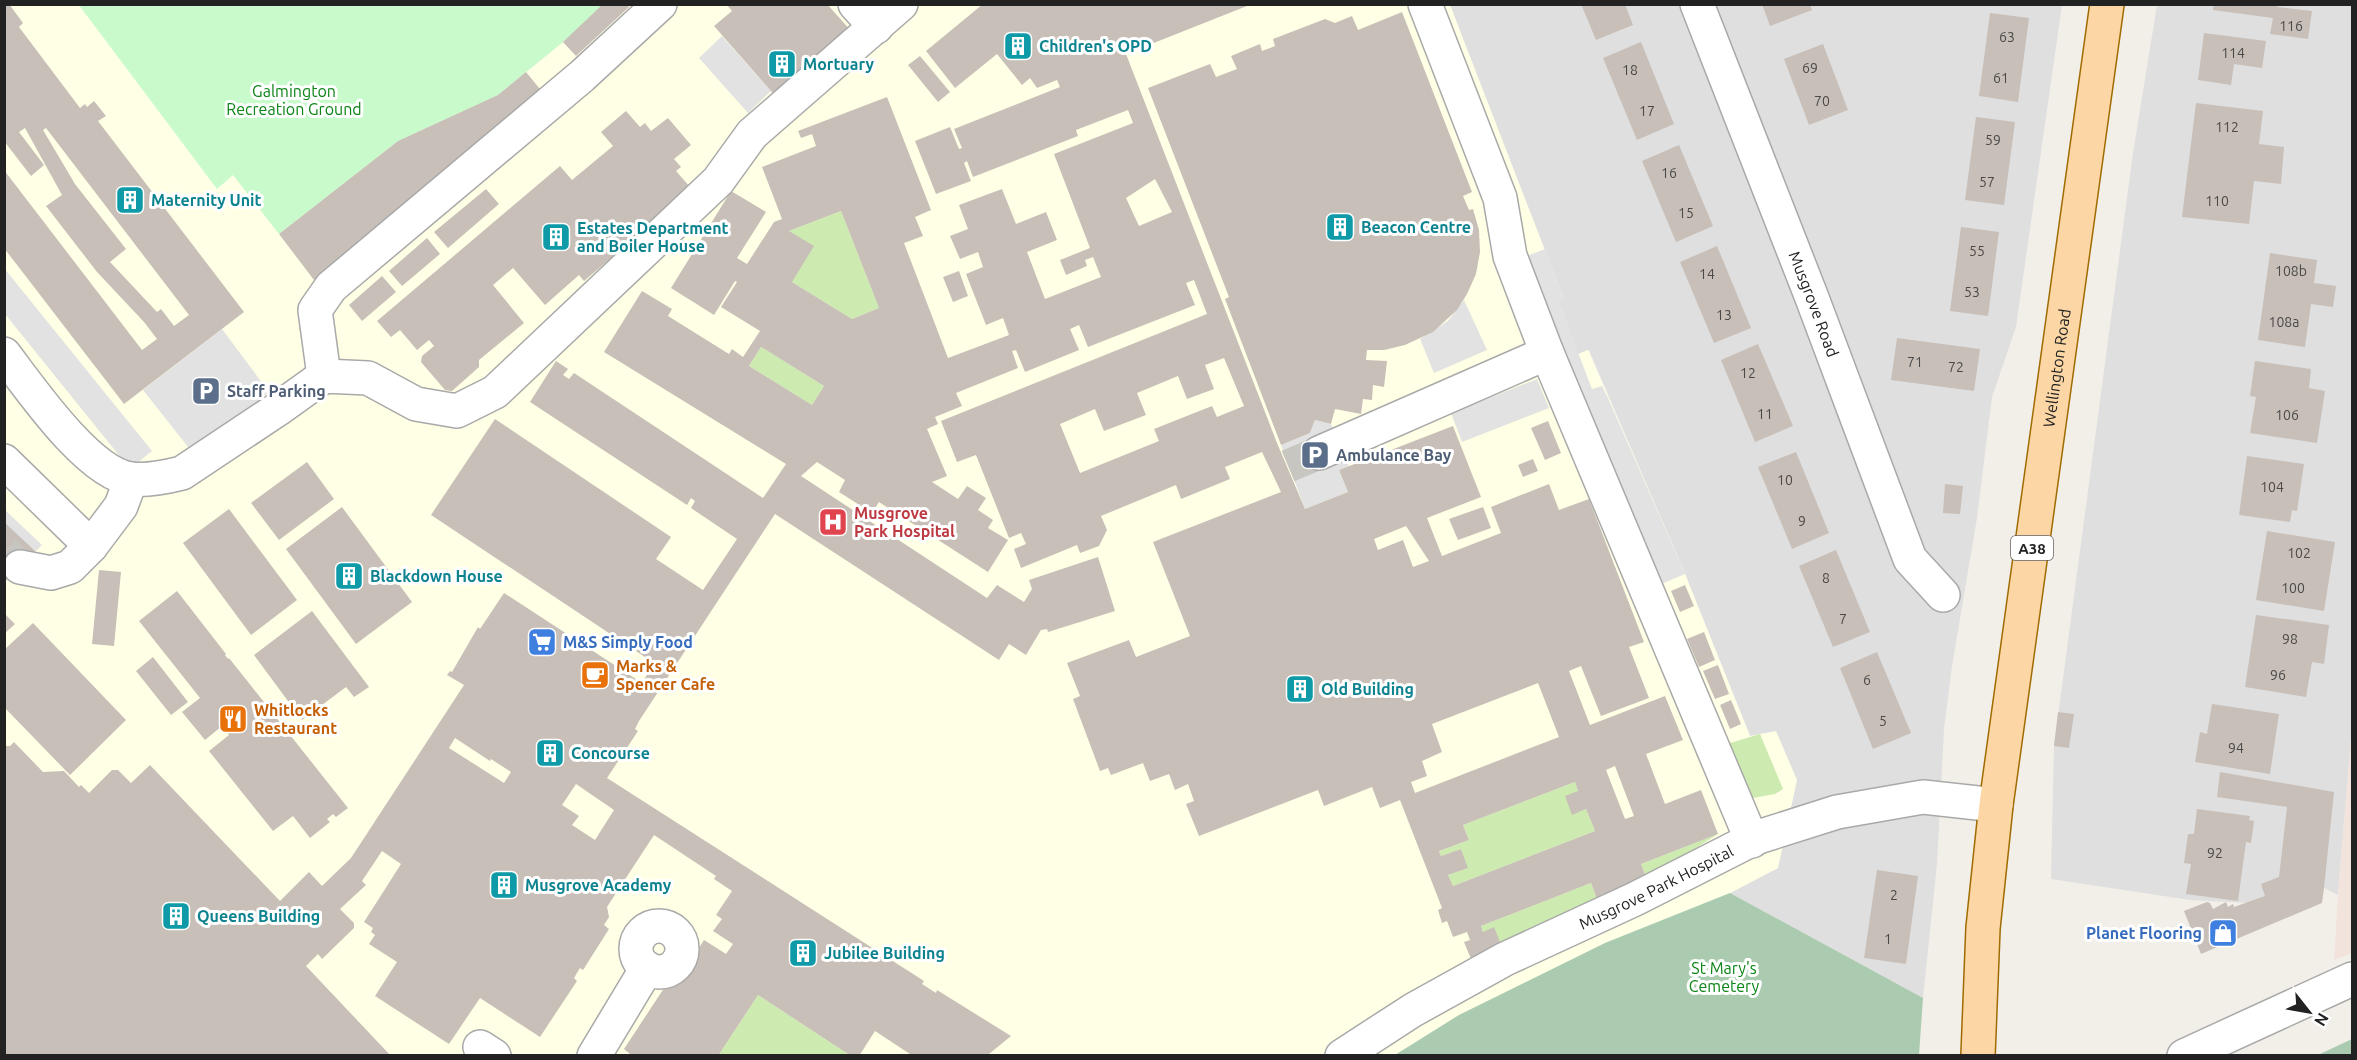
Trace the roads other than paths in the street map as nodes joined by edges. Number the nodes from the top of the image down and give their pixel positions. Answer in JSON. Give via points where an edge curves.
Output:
{"nodes":[{"id":1,"x":660,"y":4,"type":"edge"},
{"id":2,"x":901,"y":4,"type":"edge"},
{"id":3,"x":1425,"y":4,"type":"edge"},
{"id":4,"x":1697,"y":4,"type":"edge"},
{"id":5,"x":2107,"y":4,"type":"edge"},
{"id":6,"x":866,"y":16,"type":"edge"},
{"id":7,"x":1547,"y":353,"type":"junction"},
{"id":8,"x":4,"y":354,"type":"edge"},
{"id":9,"x":324,"y":376,"type":"junction"},
{"id":10,"x":14,"y":387,"type":"edge"},
{"id":11,"x":1318,"y":453,"type":"tunnel mouth"},
{"id":12,"x":4,"y":461,"type":"edge"},
{"id":13,"x":131,"y":479,"type":"junction"},
{"id":14,"x":91,"y":546,"type":"junction"},
{"id":15,"x":20,"y":567,"type":"tunnel mouth"},
{"id":16,"x":1943,"y":595,"type":"dead end"},
{"id":17,"x":1995,"y":805,"type":"junction"},
{"id":18,"x":1752,"y":841,"type":"junction"},
{"id":19,"x":647,"y":968,"type":"dead end"},
{"id":20,"x":2352,"y":979,"type":"edge"},
{"id":21,"x":1985,"y":1055,"type":"edge"},
{"id":22,"x":594,"y":1056,"type":"edge"},
{"id":23,"x":1342,"y":1056,"type":"edge"},
{"id":24,"x":2184,"y":1056,"type":"edge"}],
"edges":[{"from":1,"to":9,"type":"street","via":[[582,76],[331,286],[315,310]]},
{"from":2,"to":6,"type":"street"},
{"from":3,"to":7,"type":"street","via":[[1500,198],[1510,256]]},
{"from":4,"to":16,"type":"street","name":"Musgrove Road","via":[[1910,559]]},
{"from":5,"to":17,"type":"main road","name":"Wellington Road","number":"A38"},
{"from":6,"to":9,"type":"street","via":[[752,134],[718,181],[495,392],[457,411],[416,404],[368,378]]},
{"from":7,"to":11,"type":"street"},
{"from":7,"to":18,"type":"street"},
{"from":8,"to":10,"type":"street"},
{"from":9,"to":13,"type":"street","via":[[182,473]]},
{"from":10,"to":13,"type":"street","via":[[101,466]]},
{"from":12,"to":14,"type":"street"},
{"from":13,"to":14,"type":"street","via":[[121,506]]},
{"from":14,"to":15,"type":"street","via":[[70,567],[51,573]]},
{"from":17,"to":18,"type":"street","name":"Musgrove Park Hospital","via":[[1923,797],[1837,812]]},
{"from":17,"to":21,"type":"main road","number":"A38","via":[[1983,928]]},
{"from":18,"to":23,"type":"street","name":"Musgrove Park Hospital","via":[[1505,959],[1413,1010]]},
{"from":19,"to":22,"type":"street"},
{"from":20,"to":24,"type":"street"}]}
